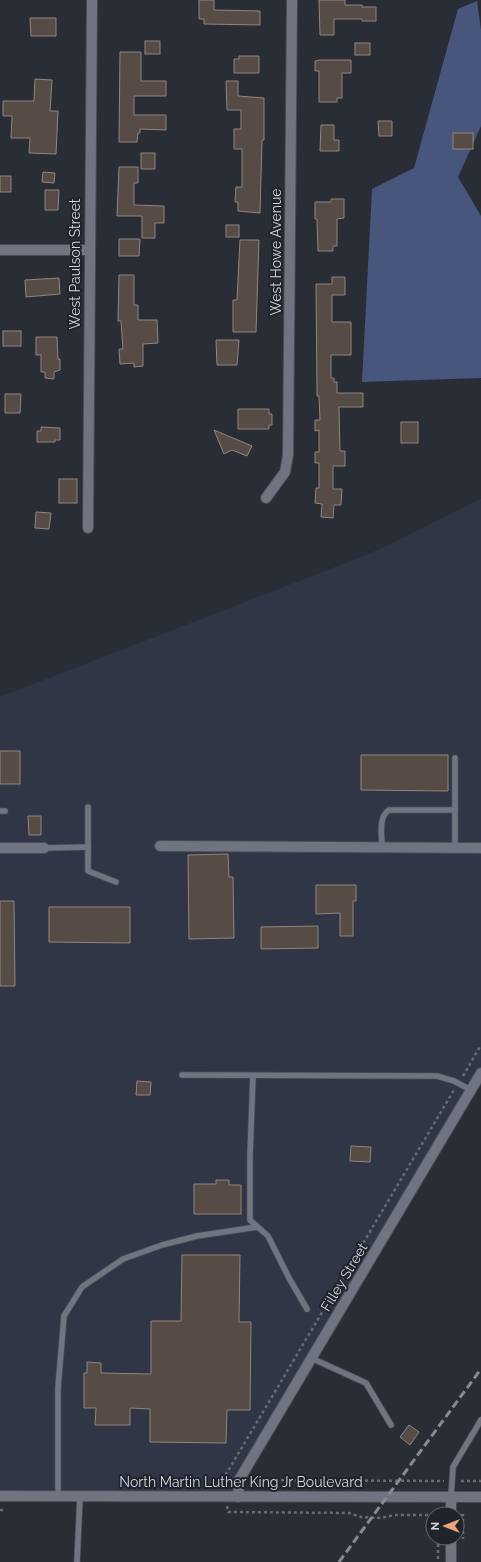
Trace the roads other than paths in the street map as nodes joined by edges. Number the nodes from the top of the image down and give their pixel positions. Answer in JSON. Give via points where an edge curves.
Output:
{"nodes":[{"id":1,"x":92,"y":0,"type":"edge"},
{"id":2,"x":292,"y":0,"type":"edge"},
{"id":3,"x":0,"y":250,"type":"edge"},
{"id":4,"x":89,"y":250,"type":"junction"},
{"id":5,"x":266,"y":498,"type":"dead end"},
{"id":6,"x":88,"y":528,"type":"dead end"},
{"id":7,"x":456,"y":758,"type":"dead end"},
{"id":8,"x":88,"y":808,"type":"dead end"},
{"id":9,"x":456,"y":810,"type":"junction"},
{"id":10,"x":160,"y":846,"type":"dead end"},
{"id":11,"x":0,"y":848,"type":"edge"},
{"id":12,"x":44,"y":848,"type":"joint"},
{"id":13,"x":88,"y":848,"type":"junction"},
{"id":14,"x":382,"y":848,"type":"junction"},
{"id":15,"x":456,"y":848,"type":"junction"},
{"id":16,"x":481,"y":848,"type":"edge"},
{"id":17,"x":116,"y":882,"type":"dead end"},
{"id":18,"x":481,"y":1074,"type":"edge"},
{"id":19,"x":182,"y":1076,"type":"dead end"},
{"id":20,"x":252,"y":1076,"type":"junction"},
{"id":21,"x":471,"y":1090,"type":"junction"},
{"id":22,"x":257,"y":1227,"type":"junction"},
{"id":23,"x":307,"y":1309,"type":"dead end"},
{"id":24,"x":311,"y":1358,"type":"junction"},
{"id":25,"x":481,"y":1420,"type":"edge"},
{"id":26,"x":391,"y":1425,"type":"dead end"},
{"id":27,"x":0,"y":1496,"type":"edge"},
{"id":28,"x":58,"y":1496,"type":"junction"},
{"id":29,"x":80,"y":1496,"type":"junction"},
{"id":30,"x":238,"y":1497,"type":"junction"},
{"id":31,"x":451,"y":1497,"type":"junction"},
{"id":32,"x":481,"y":1497,"type":"edge"},
{"id":33,"x":451,"y":1506,"type":"edge"},
{"id":34,"x":451,"y":1546,"type":"edge"},
{"id":35,"x":77,"y":1562,"type":"edge"},
{"id":36,"x":451,"y":1562,"type":"edge"}],
"edges":[{"from":1,"to":4,"type":"street","name":"West Paulson Street"},
{"from":2,"to":5,"type":"street","name":"West Howe Avenue","via":[[288,454],[285,472]]},
{"from":3,"to":4,"type":"street"},
{"from":4,"to":6,"type":"street","name":"West Paulson Street"},
{"from":7,"to":9,"type":"lane"},
{"from":8,"to":13,"type":"lane"},
{"from":9,"to":14,"type":"lane","via":[[389,810],[382,820]]},
{"from":9,"to":15,"type":"lane"},
{"from":10,"to":14,"type":"street"},
{"from":11,"to":12,"type":"street"},
{"from":12,"to":13,"type":"lane"},
{"from":13,"to":17,"type":"lane","via":[[88,871]]},
{"from":14,"to":15,"type":"street"},
{"from":15,"to":16,"type":"street"},
{"from":18,"to":21,"type":"street","name":"Filley Street"},
{"from":19,"to":20,"type":"lane"},
{"from":20,"to":21,"type":"lane","via":[[437,1076]]},
{"from":20,"to":22,"type":"lane","via":[[250,1220]]},
{"from":21,"to":24,"type":"street","name":"Filley Street"},
{"from":22,"to":23,"type":"lane","via":[[268,1236]]},
{"from":22,"to":28,"type":"lane","via":[[197,1236],[162,1245],[123,1259],[82,1287],[64,1316],[58,1388]]},
{"from":24,"to":26,"type":"lane","via":[[366,1383]]},
{"from":24,"to":30,"type":"street","name":"Filley Street","via":[[239,1480]]},
{"from":25,"to":31,"type":"lane","via":[[453,1467]]},
{"from":27,"to":28,"type":"street","name":"North Martin Luther King Jr Boulevard"},
{"from":28,"to":29,"type":"street","name":"North Martin Luther King Jr Boulevard"},
{"from":29,"to":30,"type":"street","name":"North Martin Luther King Jr Boulevard"},
{"from":29,"to":35,"type":"lane"},
{"from":30,"to":31,"type":"street","name":"North Martin Luther King Jr Boulevard"},
{"from":31,"to":32,"type":"street","name":"North Martin Luther King Jr Boulevard"},
{"from":31,"to":33,"type":"street"},
{"from":34,"to":36,"type":"street"}]}
